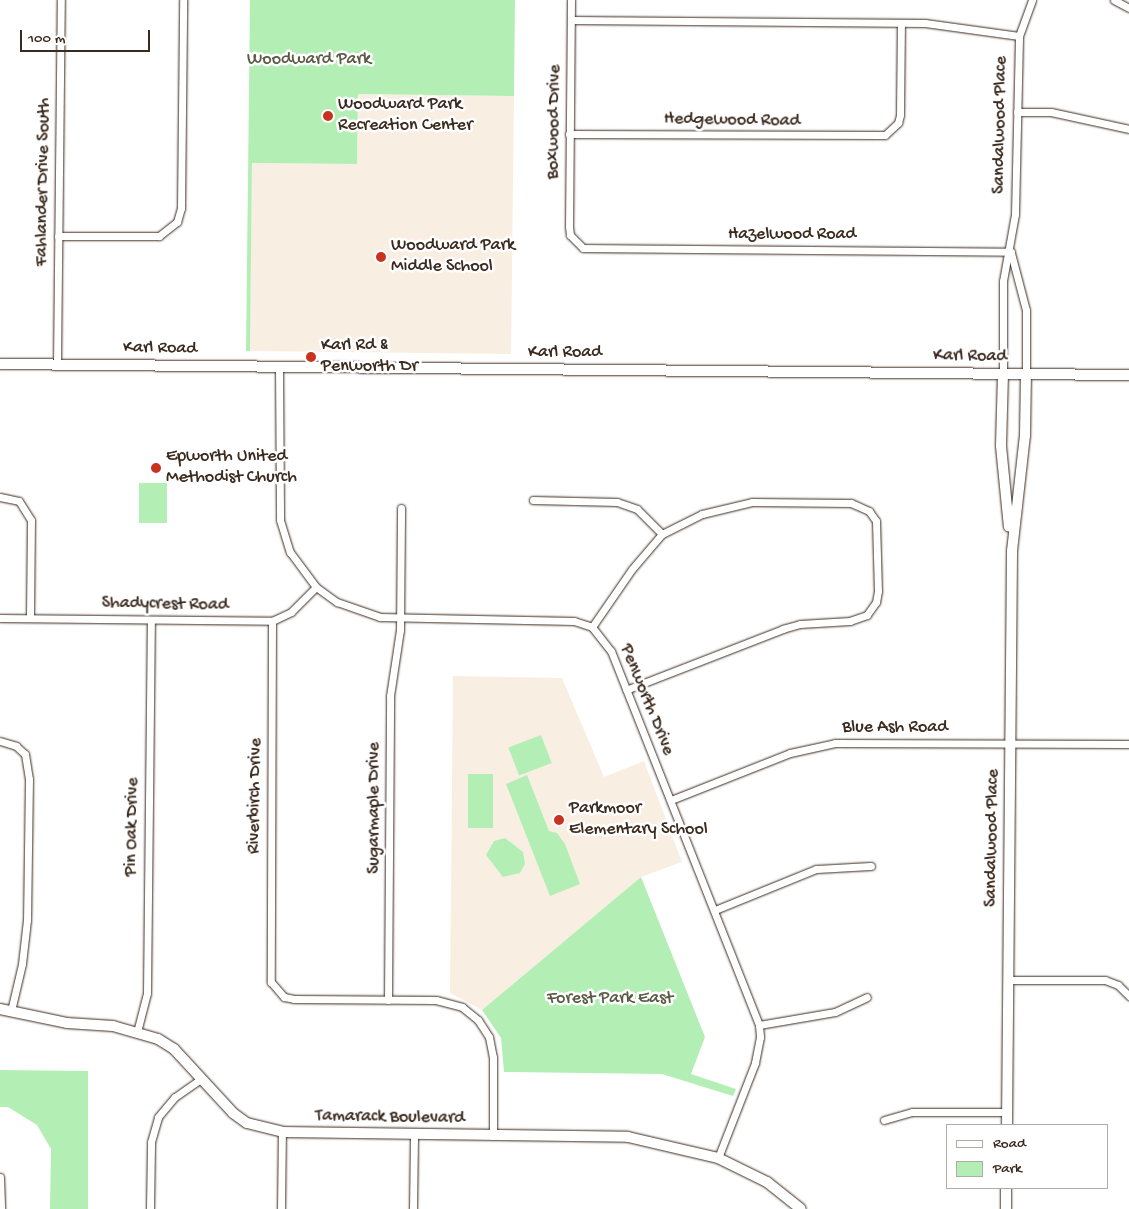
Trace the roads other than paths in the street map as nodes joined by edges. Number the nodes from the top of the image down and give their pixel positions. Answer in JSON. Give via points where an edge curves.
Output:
{"nodes":[{"id":1,"x":61,"y":0,"type":"edge"},
{"id":2,"x":183,"y":0,"type":"edge"},
{"id":3,"x":571,"y":0,"type":"edge"},
{"id":4,"x":1032,"y":0,"type":"edge"},
{"id":5,"x":1114,"y":0,"type":"edge"},
{"id":6,"x":1129,"y":8,"type":"edge"},
{"id":7,"x":570,"y":20,"type":"junction"},
{"id":8,"x":901,"y":23,"type":"junction"},
{"id":9,"x":1019,"y":36,"type":"junction"},
{"id":10,"x":1017,"y":112,"type":"junction"},
{"id":11,"x":1129,"y":129,"type":"edge"},
{"id":12,"x":570,"y":134,"type":"junction"},
{"id":13,"x":58,"y":236,"type":"junction"},
{"id":14,"x":575,"y":242,"type":"joint"},
{"id":15,"x":1011,"y":252,"type":"junction"},
{"id":16,"x":0,"y":364,"type":"edge"},
{"id":17,"x":57,"y":365,"type":"junction"},
{"id":18,"x":279,"y":367,"type":"junction"},
{"id":19,"x":1003,"y":374,"type":"junction"},
{"id":20,"x":1026,"y":374,"type":"junction"},
{"id":21,"x":1129,"y":375,"type":"edge"},
{"id":22,"x":0,"y":497,"type":"edge"},
{"id":23,"x":534,"y":500,"type":"dead end"},
{"id":24,"x":401,"y":508,"type":"dead end"},
{"id":25,"x":662,"y":534,"type":"junction"},
{"id":26,"x":1012,"y":551,"type":"junction"},
{"id":27,"x":316,"y":587,"type":"junction"},
{"id":28,"x":401,"y":617,"type":"junction"},
{"id":29,"x":0,"y":618,"type":"edge"},
{"id":30,"x":30,"y":618,"type":"junction"},
{"id":31,"x":151,"y":621,"type":"junction"},
{"id":32,"x":272,"y":621,"type":"junction"},
{"id":33,"x":592,"y":628,"type":"junction"},
{"id":34,"x":626,"y":690,"type":"junction"},
{"id":35,"x":0,"y":741,"type":"edge"},
{"id":36,"x":1011,"y":743,"type":"junction"},
{"id":37,"x":1129,"y":744,"type":"edge"},
{"id":38,"x":670,"y":800,"type":"junction"},
{"id":39,"x":871,"y":866,"type":"dead end"},
{"id":40,"x":715,"y":910,"type":"junction"},
{"id":41,"x":1008,"y":980,"type":"junction"},
{"id":42,"x":1129,"y":996,"type":"edge"},
{"id":43,"x":867,"y":997,"type":"dead end"},
{"id":44,"x":388,"y":1000,"type":"junction"},
{"id":45,"x":5,"y":1010,"type":"edge"},
{"id":46,"x":759,"y":1025,"type":"junction"},
{"id":47,"x":137,"y":1032,"type":"junction"},
{"id":48,"x":201,"y":1080,"type":"junction"},
{"id":49,"x":1007,"y":1112,"type":"junction"},
{"id":50,"x":884,"y":1120,"type":"dead end"},
{"id":51,"x":1007,"y":1124,"type":"edge"},
{"id":52,"x":282,"y":1132,"type":"junction"},
{"id":53,"x":414,"y":1135,"type":"junction"},
{"id":54,"x":493,"y":1136,"type":"junction"},
{"id":55,"x":718,"y":1158,"type":"junction"},
{"id":56,"x":0,"y":1177,"type":"edge"},
{"id":57,"x":1006,"y":1189,"type":"edge"},
{"id":58,"x":1,"y":1209,"type":"edge"},
{"id":59,"x":150,"y":1209,"type":"edge"},
{"id":60,"x":281,"y":1209,"type":"edge"},
{"id":61,"x":413,"y":1209,"type":"edge"},
{"id":62,"x":801,"y":1209,"type":"edge"},
{"id":63,"x":1006,"y":1209,"type":"edge"}],
"edges":[{"from":1,"to":13,"type":"street","name":"Fahlander Drive South"},
{"from":2,"to":13,"type":"street","via":[[181,208],[177,222],[167,233],[152,237]]},
{"from":3,"to":7,"type":"street","name":"Boxwood Drive"},
{"from":4,"to":9,"type":"street","name":"Sandalwood Place"},
{"from":5,"to":6,"type":"street"},
{"from":7,"to":8,"type":"street"},
{"from":7,"to":12,"type":"street","name":"Boxwood Drive"},
{"from":8,"to":9,"type":"street","via":[[964,27]]},
{"from":8,"to":12,"type":"street","name":"Hedgewood Road","via":[[900,116],[893,130],[876,137]]},
{"from":9,"to":10,"type":"street","name":"Sandalwood Place"},
{"from":10,"to":11,"type":"street","via":[[1051,112]]},
{"from":10,"to":15,"type":"street","name":"Sandalwood Place"},
{"from":12,"to":14,"type":"street","name":"Boxwood Drive","via":[[568,226]]},
{"from":13,"to":17,"type":"street","name":"Fahlander Drive South"},
{"from":14,"to":15,"type":"street","name":"Hazelwood Road","via":[[592,249]]},
{"from":15,"to":19,"type":"street","name":"Sandalwood Place","via":[[1003,281]]},
{"from":15,"to":20,"type":"street","name":"Sandalwood Place","via":[[1026,310]]},
{"from":16,"to":17,"type":"street","name":"Karl Road"},
{"from":17,"to":18,"type":"street","name":"Karl Road"},
{"from":18,"to":19,"type":"street","name":"Karl Road"},
{"from":18,"to":27,"type":"street","via":[[280,520],[290,552]]},
{"from":19,"to":20,"type":"street","name":"Karl Road"},
{"from":19,"to":26,"type":"street","name":"Sandalwood Place","via":[[1001,446]]},
{"from":20,"to":21,"type":"street","name":"Karl Road"},
{"from":20,"to":26,"type":"street","name":"Sandalwood Place","via":[[1025,436]]},
{"from":22,"to":30,"type":"street","via":[[19,501],[31,520]]},
{"from":23,"to":25,"type":"street","via":[[617,502],[637,509]]},
{"from":24,"to":28,"type":"street","name":"Sugarmaple Drive"},
{"from":25,"to":33,"type":"street","via":[[632,569]]},
{"from":25,"to":34,"type":"street","via":[[702,514],[752,502],[851,503],[868,511],[878,532],[876,602],[867,615],[783,628]]},
{"from":26,"to":36,"type":"street","name":"Sandalwood Place"},
{"from":27,"to":28,"type":"street","via":[[358,612]]},
{"from":27,"to":32,"type":"street","name":"Shadycrest Road","via":[[291,612]]},
{"from":28,"to":33,"type":"street","via":[[556,618]]},
{"from":28,"to":44,"type":"street","name":"Sugarmaple Drive","via":[[390,696]]},
{"from":29,"to":30,"type":"street","name":"Shadycrest Road"},
{"from":30,"to":31,"type":"street","name":"Shadycrest Road"},
{"from":31,"to":32,"type":"street","name":"Shadycrest Road"},
{"from":31,"to":47,"type":"street","name":"Pin Oak Drive","via":[[147,993]]},
{"from":32,"to":44,"type":"street","name":"Riverbirch Drive","via":[[269,972],[273,986],[284,997]]},
{"from":33,"to":34,"type":"street","name":"Penworth Drive","via":[[611,651]]},
{"from":34,"to":38,"type":"street","name":"Penworth Drive"},
{"from":35,"to":45,"type":"street","via":[[16,746],[25,754],[29,779],[28,920],[22,964]]},
{"from":36,"to":37,"type":"street","name":"Blue Ash Road"},
{"from":36,"to":38,"type":"street","name":"Blue Ash Road","via":[[857,742],[816,746]]},
{"from":36,"to":41,"type":"street","name":"Sandalwood Place"},
{"from":38,"to":40,"type":"street","name":"Penworth Drive"},
{"from":39,"to":40,"type":"street","via":[[816,869]]},
{"from":40,"to":46,"type":"street","name":"Penworth Drive"},
{"from":41,"to":42,"type":"street","via":[[1105,980],[1118,985]]},
{"from":41,"to":49,"type":"street","name":"Sandalwood Place"},
{"from":43,"to":46,"type":"street","via":[[835,1012]]},
{"from":44,"to":54,"type":"street","via":[[450,1002],[478,1020],[489,1037],[493,1057]]},
{"from":45,"to":47,"type":"street","name":"Tamarack Boulevard","via":[[67,1023],[113,1026]]},
{"from":46,"to":55,"type":"street","name":"Penworth Drive","via":[[755,1063]]},
{"from":47,"to":48,"type":"street","name":"Tamarack Boulevard","via":[[174,1048]]},
{"from":48,"to":52,"type":"street","name":"Tamarack Boulevard","via":[[220,1102],[247,1122]]},
{"from":48,"to":59,"type":"street","via":[[174,1097],[158,1117],[151,1142]]},
{"from":49,"to":50,"type":"street","via":[[912,1112]]},
{"from":49,"to":51,"type":"street","name":"Sandalwood Place"},
{"from":52,"to":53,"type":"street","name":"Tamarack Boulevard"},
{"from":52,"to":60,"type":"street"},
{"from":53,"to":54,"type":"street","name":"Tamarack Boulevard"},
{"from":53,"to":61,"type":"street"},
{"from":54,"to":55,"type":"street","name":"Tamarack Boulevard","via":[[628,1138]]},
{"from":55,"to":62,"type":"street","name":"Tamarack Boulevard","via":[[767,1182]]},
{"from":56,"to":58,"type":"street"},
{"from":57,"to":63,"type":"street"}]}
